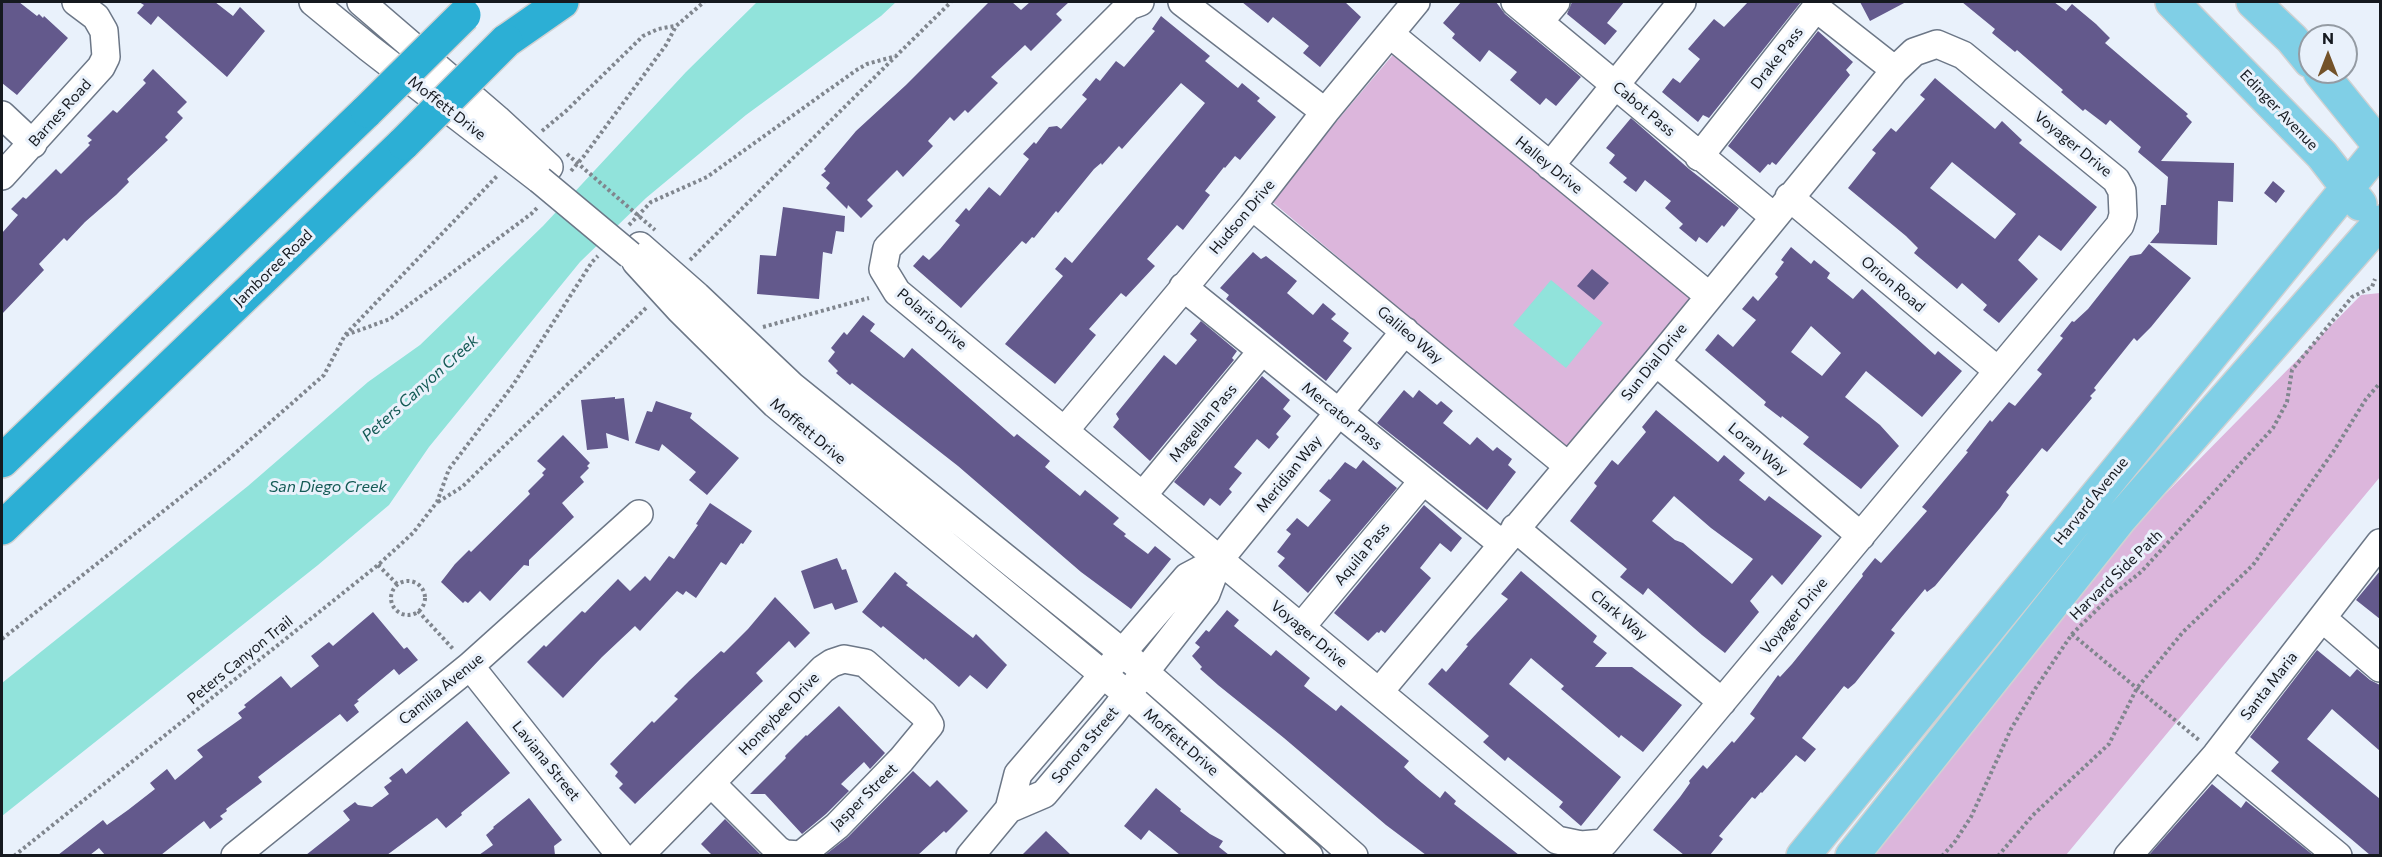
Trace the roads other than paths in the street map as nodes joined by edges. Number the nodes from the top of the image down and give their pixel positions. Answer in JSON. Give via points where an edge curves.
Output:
{"nodes":[{"id":1,"x":76,"y":2,"type":"edge"},
{"id":2,"x":313,"y":2,"type":"edge"},
{"id":3,"x":361,"y":2,"type":"edge"},
{"id":4,"x":539,"y":2,"type":"edge"},
{"id":5,"x":562,"y":2,"type":"edge"},
{"id":6,"x":1140,"y":2,"type":"edge"},
{"id":7,"x":1182,"y":2,"type":"edge"},
{"id":8,"x":1416,"y":2,"type":"edge"},
{"id":9,"x":1515,"y":2,"type":"edge"},
{"id":10,"x":1682,"y":2,"type":"edge"},
{"id":11,"x":2172,"y":2,"type":"edge"},
{"id":12,"x":2253,"y":2,"type":"edge"},
{"id":13,"x":470,"y":8,"type":"edge"},
{"id":14,"x":1548,"y":12,"type":"edge"},
{"id":15,"x":1390,"y":34,"type":"junction"},
{"id":16,"x":506,"y":41,"type":"junction"},
{"id":17,"x":1937,"y":44,"type":"joint"},
{"id":18,"x":2298,"y":46,"type":"edge"},
{"id":19,"x":1894,"y":70,"type":"junction"},
{"id":20,"x":2330,"y":84,"type":"edge"},
{"id":21,"x":1615,"y":85,"type":"junction"},
{"id":22,"x":1325,"y":112,"type":"junction"},
{"id":23,"x":2,"y":115,"type":"edge"},
{"id":24,"x":33,"y":144,"type":"junction"},
{"id":25,"x":2380,"y":147,"type":"edge"},
{"id":26,"x":1699,"y":157,"type":"junction"},
{"id":27,"x":1550,"y":166,"type":"junction"},
{"id":28,"x":553,"y":168,"type":"junction"},
{"id":29,"x":2,"y":176,"type":"edge"},
{"id":30,"x":2348,"y":188,"type":"junction"},
{"id":31,"x":1252,"y":206,"type":"junction"},
{"id":32,"x":1781,"y":207,"type":"junction"},
{"id":33,"x":2380,"y":226,"type":"edge"},
{"id":34,"x":641,"y":244,"type":"junction"},
{"id":35,"x":1183,"y":286,"type":"junction"},
{"id":36,"x":1708,"y":295,"type":"junction"},
{"id":37,"x":1405,"y":331,"type":"junction"},
{"id":38,"x":1262,"y":351,"type":"junction"},
{"id":39,"x":1656,"y":362,"type":"junction"},
{"id":40,"x":1997,"y":370,"type":"junction"},
{"id":41,"x":1339,"y":413,"type":"junction"},
{"id":42,"x":1065,"y":430,"type":"junction"},
{"id":43,"x":2,"y":461,"type":"edge"},
{"id":44,"x":1567,"y":465,"type":"junction"},
{"id":45,"x":1423,"y":481,"type":"junction"},
{"id":46,"x":1143,"y":495,"type":"junction"},
{"id":47,"x":639,"y":514,"type":"dead end"},
{"id":48,"x":2,"y":528,"type":"edge"},
{"id":49,"x":1509,"y":536,"type":"junction"},
{"id":50,"x":1861,"y":536,"type":"junction"},
{"id":51,"x":2380,"y":543,"type":"edge"},
{"id":52,"x":1219,"y":560,"type":"junction"},
{"id":53,"x":2322,"y":618,"type":"junction"},
{"id":54,"x":1301,"y":627,"type":"junction"},
{"id":55,"x":1122,"y":652,"type":"junction"},
{"id":56,"x":470,"y":667,"type":"junction"},
{"id":57,"x":2380,"y":668,"type":"edge"},
{"id":58,"x":1146,"y":673,"type":"junction"},
{"id":59,"x":1103,"y":674,"type":"junction"},
{"id":60,"x":1379,"y":692,"type":"junction"},
{"id":61,"x":1128,"y":695,"type":"junction"},
{"id":62,"x":1722,"y":702,"type":"junction"},
{"id":63,"x":930,"y":725,"type":"joint"},
{"id":64,"x":2216,"y":755,"type":"junction"},
{"id":65,"x":711,"y":783,"type":"junction"},
{"id":66,"x":1009,"y":809,"type":"junction"},
{"id":67,"x":235,"y":855,"type":"edge"},
{"id":68,"x":621,"y":855,"type":"edge"},
{"id":69,"x":639,"y":855,"type":"edge"},
{"id":70,"x":970,"y":855,"type":"edge"},
{"id":71,"x":1309,"y":855,"type":"edge"},
{"id":72,"x":1354,"y":855,"type":"edge"},
{"id":73,"x":1803,"y":855,"type":"edge"},
{"id":74,"x":1852,"y":855,"type":"edge"},
{"id":75,"x":2128,"y":855,"type":"edge"},
{"id":76,"x":2338,"y":855,"type":"edge"}],
"edges":[{"from":1,"to":24,"type":"street","name":"Barnes Road","via":[[96,17],[104,31],[106,57]]},
{"from":2,"to":28,"type":"street","name":"Moffett Drive","via":[[369,48]]},
{"from":3,"to":28,"type":"street","name":"Moffett Drive"},
{"from":4,"to":16,"type":"highway","name":"Jamboree Road"},
{"from":5,"to":16,"type":"highway"},
{"from":6,"to":42,"type":"street","name":"Polaris Drive","via":[[1129,6],[887,248],[883,269],[897,292]]},
{"from":7,"to":22,"type":"street"},
{"from":8,"to":15,"type":"street","name":"Hudson Drive"},
{"from":9,"to":14,"type":"street","name":"Cabot Pass"},
{"from":10,"to":21,"type":"street"},
{"from":11,"to":30,"type":"main road","name":"Edinger Avenue","via":[[2322,155]]},
{"from":12,"to":18,"type":"main road"},
{"from":13,"to":43,"type":"highway","bridge":true},
{"from":14,"to":21,"type":"street","name":"Cabot Pass"},
{"from":15,"to":22,"type":"street","name":"Hudson Drive"},
{"from":15,"to":27,"type":"street","name":"Halley Drive"},
{"from":16,"to":48,"type":"highway","name":"Jamboree Road","bridge":true},
{"from":17,"to":19,"type":"street","name":"Sun Dial Drive","via":[[1914,52]]},
{"from":17,"to":40,"type":"street","name":"Voyager Drive","via":[[1963,55],[2116,180],[2122,191],[2120,225]]},
{"from":19,"to":26,"type":"street","name":"Drake Pass","via":[[1816,8]]},
{"from":19,"to":32,"type":"street","name":"Sun Dial Drive"},
{"from":20,"to":25,"type":"main road"},
{"from":21,"to":26,"type":"street","name":"Cabot Pass"},
{"from":21,"to":27,"type":"street"},
{"from":22,"to":31,"type":"street","name":"Hudson Drive"},
{"from":23,"to":24,"type":"street"},
{"from":24,"to":29,"type":"street","name":"Barnes Road"},
{"from":25,"to":30,"type":"main road","name":"Harvard Avenue"},
{"from":26,"to":32,"type":"street","name":"Cabot Pass"},
{"from":27,"to":36,"type":"street","name":"Halley Drive"},
{"from":28,"to":34,"type":"street","name":"Moffett Drive","bridge":true},
{"from":30,"to":33,"type":"main road","name":"Edinger Avenue"},
{"from":30,"to":73,"type":"main road","name":"Harvard Avenue"},
{"from":31,"to":35,"type":"street","name":"Hudson Drive"},
{"from":31,"to":37,"type":"street","name":"Galileo Way"},
{"from":32,"to":36,"type":"street","name":"Sun Dial Drive"},
{"from":32,"to":40,"type":"street","name":"Orion Road"},
{"from":33,"to":74,"type":"main road","via":[[2119,520]]},
{"from":34,"to":55,"type":"street","name":"Moffett Drive","via":[[792,386]]},
{"from":34,"to":59,"type":"street","name":"Moffett Drive","via":[[680,310],[775,404]]},
{"from":35,"to":38,"type":"street","name":"Mercator Pass"},
{"from":35,"to":42,"type":"street","name":"Hudson Drive"},
{"from":36,"to":39,"type":"street","name":"Sun Dial Drive"},
{"from":37,"to":41,"type":"street","name":"Meridian Way"},
{"from":37,"to":44,"type":"street","name":"Galileo Way"},
{"from":38,"to":41,"type":"street","name":"Mercator Pass"},
{"from":38,"to":46,"type":"street","name":"Magellan Pass"},
{"from":39,"to":44,"type":"street","name":"Sun Dial Drive"},
{"from":39,"to":50,"type":"street","name":"Loran Way"},
{"from":40,"to":50,"type":"street","name":"Voyager Drive"},
{"from":41,"to":45,"type":"street","name":"Mercator Pass"},
{"from":41,"to":52,"type":"street","name":"Meridian Way"},
{"from":42,"to":46,"type":"street","name":"Polaris Drive"},
{"from":44,"to":49,"type":"street","name":"Sun Dial Drive"},
{"from":45,"to":49,"type":"street","name":"Mercator Pass"},
{"from":45,"to":54,"type":"street","name":"Aquila Pass"},
{"from":46,"to":52,"type":"street","name":"Polaris Drive"},
{"from":47,"to":56,"type":"street","name":"Camilia Avenue"},
{"from":49,"to":60,"type":"street","name":"Sun Dial Drive"},
{"from":49,"to":62,"type":"street","name":"Clark Way"},
{"from":50,"to":62,"type":"street","name":"Voyager Drive"},
{"from":51,"to":53,"type":"street","name":"Santa Maria"},
{"from":52,"to":54,"type":"street","name":"Voyager Drive"},
{"from":52,"to":55,"type":"street","name":"Meridian Way","via":[[1188,577]]},
{"from":52,"to":58,"type":"street","name":"Meridian Way","via":[[1206,594]]},
{"from":53,"to":57,"type":"street"},
{"from":53,"to":64,"type":"street","name":"Santa Maria"},
{"from":54,"to":60,"type":"street","name":"Voyager Drive"},
{"from":55,"to":58,"type":"street","name":"Moffett Drive"},
{"from":55,"to":59,"type":"street","name":"Meridian Way"},
{"from":56,"to":67,"type":"street","name":"Camilia Avenue"},
{"from":56,"to":68,"type":"street","name":"Laviana Street"},
{"from":58,"to":61,"type":"street","name":"Meridian Way"},
{"from":58,"to":72,"type":"street","name":"Moffett Drive"},
{"from":59,"to":61,"type":"street","name":"Moffett Drive"},
{"from":59,"to":66,"type":"street","name":"Sonora Street","via":[[1018,774]]},
{"from":60,"to":62,"type":"street","name":"Voyager Drive","via":[[1557,840],[1581,845],[1604,843]]},
{"from":61,"to":66,"type":"street","name":"Sonora Street","via":[[1044,794]]},
{"from":61,"to":71,"type":"street","name":"Moffett Drive"},
{"from":63,"to":65,"type":"street","name":"Honeybee Drive","via":[[923,714],[865,663],[844,659],[823,669]]},
{"from":63,"to":65,"type":"street","name":"Jasper Street","via":[[837,826],[801,855],[778,850]]},
{"from":64,"to":75,"type":"street","name":"Santa Maria"},
{"from":64,"to":76,"type":"street"},
{"from":65,"to":69,"type":"street","name":"Honeybee Drive"},
{"from":66,"to":70,"type":"street","name":"Sonora Street"}]}
